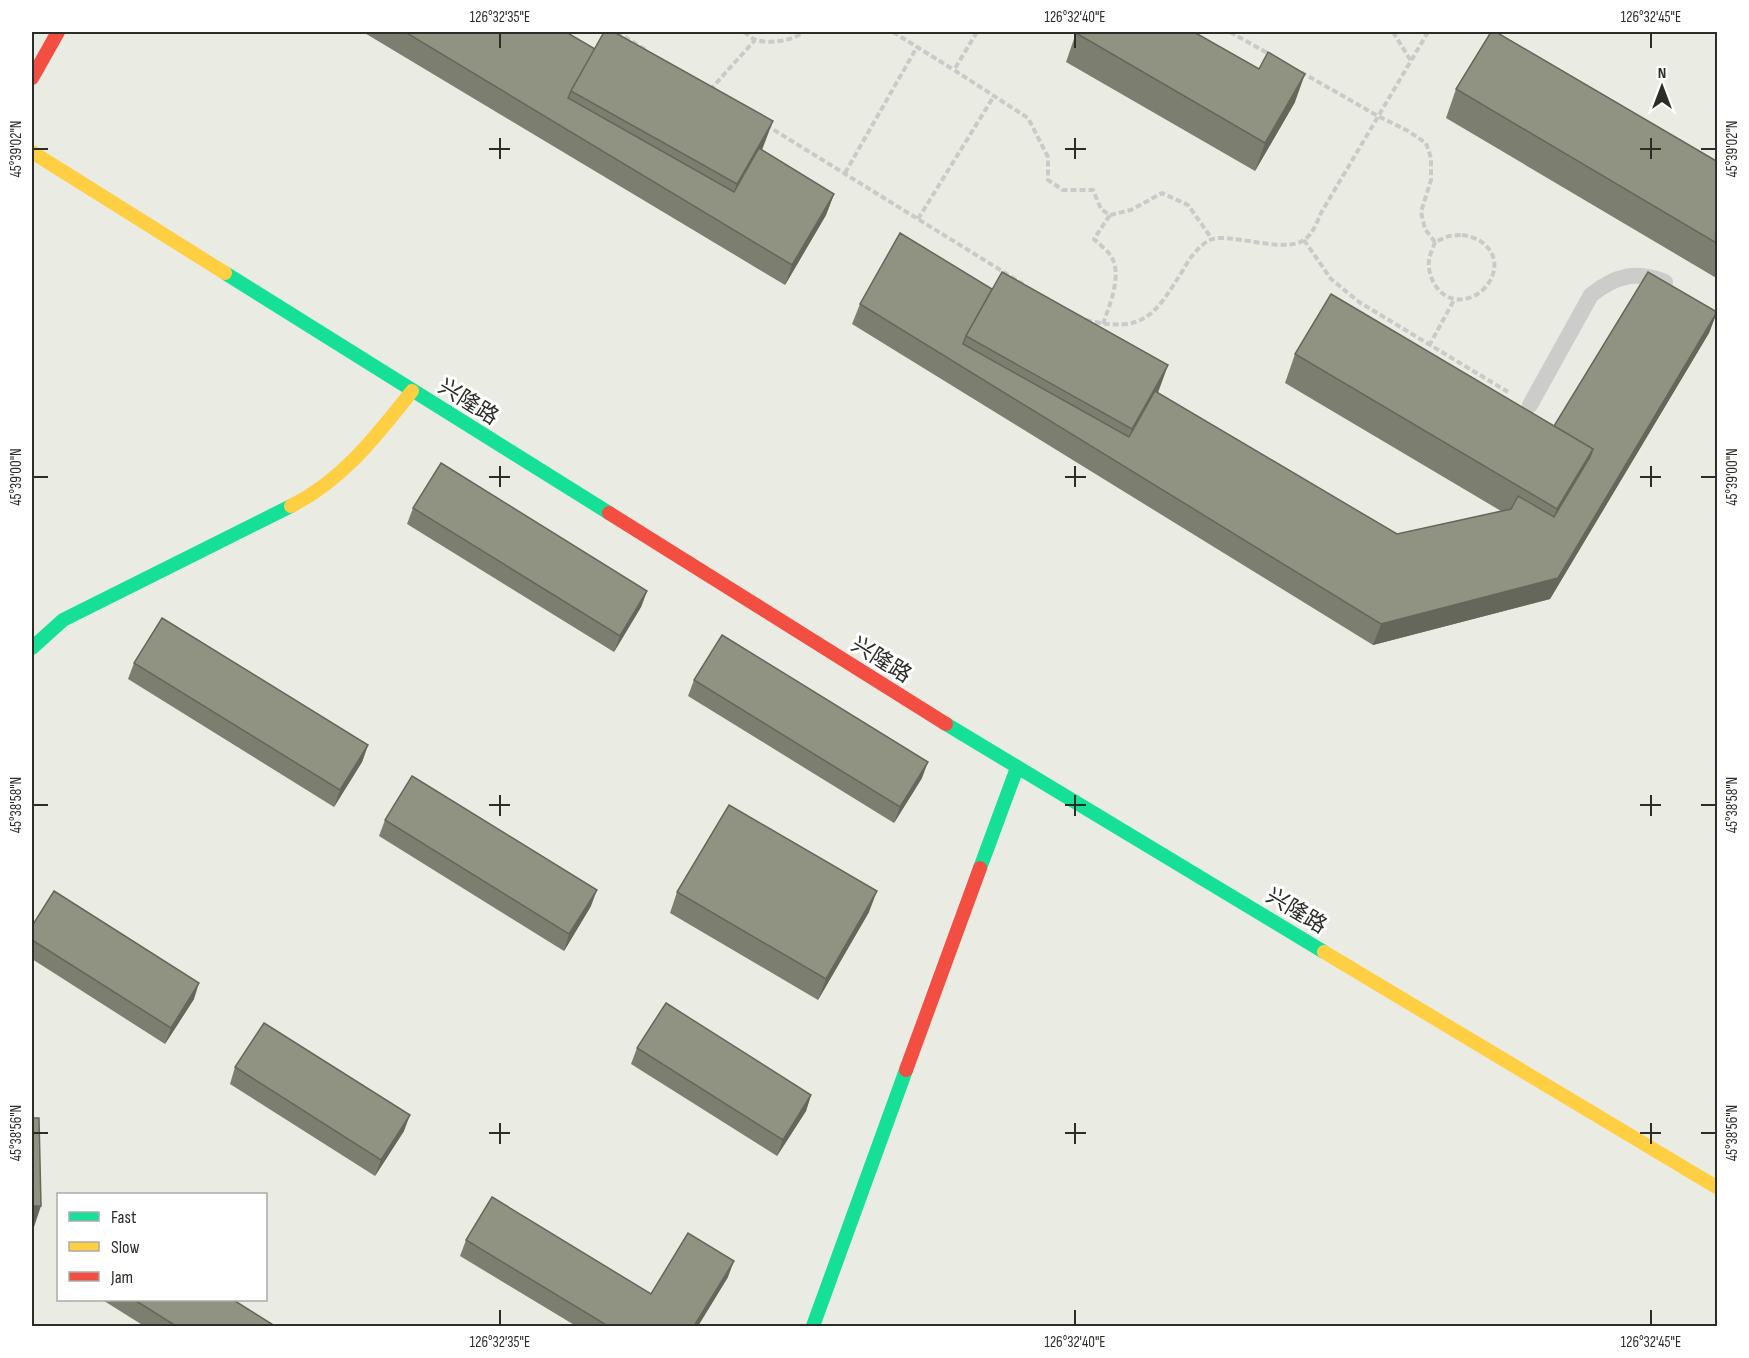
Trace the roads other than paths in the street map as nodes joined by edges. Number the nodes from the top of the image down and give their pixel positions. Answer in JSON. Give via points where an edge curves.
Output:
{"nodes":[{"id":1,"x":58,"y":32,"type":"edge"},
{"id":2,"x":32,"y":78,"type":"edge"},
{"id":3,"x":32,"y":152,"type":"edge"},
{"id":4,"x":1682,"y":293,"type":"edge"},
{"id":5,"x":412,"y":391,"type":"junction"},
{"id":6,"x":1530,"y":405,"type":"road end"},
{"id":7,"x":32,"y":648,"type":"edge"},
{"id":8,"x":1017,"y":768,"type":"junction"},
{"id":9,"x":1718,"y":1188,"type":"edge"},
{"id":10,"x":813,"y":1326,"type":"edge"}],
"edges":[{"from":1,"to":2,"type":"street"},
{"from":3,"to":5,"type":"street","name":"兴隆路"},
{"from":4,"to":6,"type":"lane","via":[[1664,281],[1642,275],[1606,283],[1591,296]]},
{"from":5,"to":7,"type":"street","via":[[349,466],[309,497],[63,620]]},
{"from":5,"to":8,"type":"street","name":"兴隆路"},
{"from":8,"to":9,"type":"street","name":"兴隆路"},
{"from":8,"to":10,"type":"street"}]}
